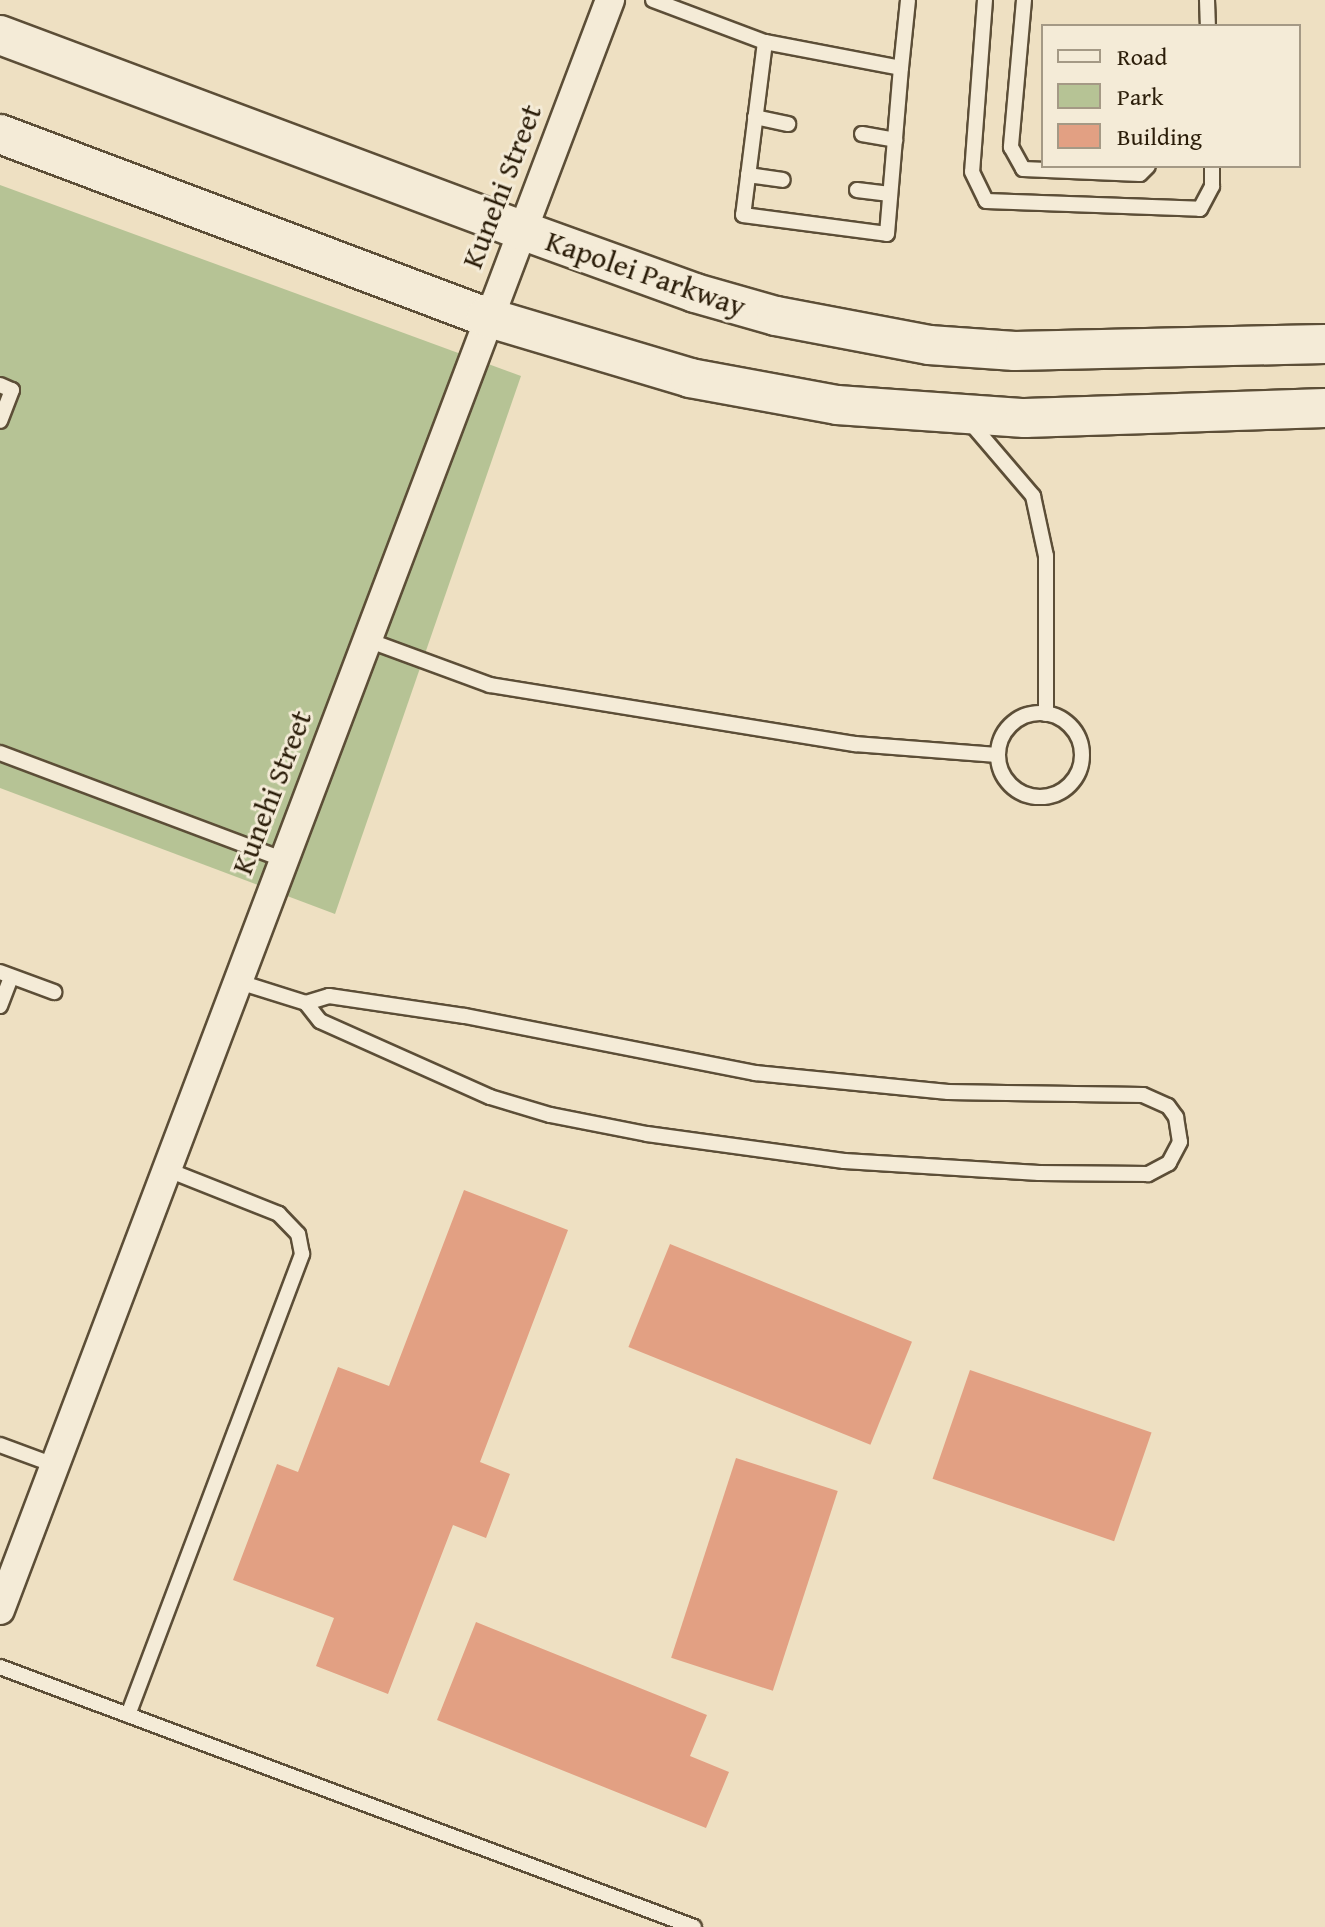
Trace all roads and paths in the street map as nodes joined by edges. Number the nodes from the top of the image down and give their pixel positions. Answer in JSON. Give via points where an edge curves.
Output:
{"nodes":[{"id":1,"x":610,"y":0,"type":"edge"},
{"id":2,"x":653,"y":0,"type":"edge"},
{"id":3,"x":908,"y":0,"type":"edge"},
{"id":4,"x":985,"y":0,"type":"edge"},
{"id":5,"x":1024,"y":0,"type":"edge"},
{"id":6,"x":1207,"y":0,"type":"edge"},
{"id":7,"x":1208,"y":24,"type":"edge"},
{"id":8,"x":0,"y":35,"type":"edge"},
{"id":9,"x":765,"y":42,"type":"junction"},
{"id":10,"x":901,"y":68,"type":"junction"},
{"id":11,"x":755,"y":117,"type":"junction"},
{"id":12,"x":788,"y":124,"type":"dead end"},
{"id":13,"x":0,"y":134,"type":"edge"},
{"id":14,"x":862,"y":134,"type":"dead end"},
{"id":15,"x":895,"y":140,"type":"junction"},
{"id":16,"x":1146,"y":168,"type":"edge"},
{"id":17,"x":1212,"y":168,"type":"edge"},
{"id":18,"x":748,"y":175,"type":"junction"},
{"id":19,"x":783,"y":180,"type":"dead end"},
{"id":20,"x":857,"y":190,"type":"dead end"},
{"id":21,"x":890,"y":194,"type":"junction"},
{"id":22,"x":521,"y":230,"type":"junction"},
{"id":23,"x":486,"y":317,"type":"junction"},
{"id":24,"x":1325,"y":344,"type":"edge"},
{"id":25,"x":0,"y":385,"type":"edge"},
{"id":26,"x":1325,"y":408,"type":"edge"},
{"id":27,"x":964,"y":414,"type":"junction"},
{"id":28,"x":0,"y":421,"type":"edge"},
{"id":29,"x":365,"y":639,"type":"junction"},
{"id":30,"x":1046,"y":714,"type":"junction"},
{"id":31,"x":0,"y":753,"type":"edge"},
{"id":32,"x":997,"y":755,"type":"junction"},
{"id":33,"x":282,"y":859,"type":"junction"},
{"id":34,"x":6,"y":974,"type":"edge"},
{"id":35,"x":236,"y":981,"type":"junction"},
{"id":36,"x":54,"y":992,"type":"dead end"},
{"id":37,"x":306,"y":1003,"type":"junction"},
{"id":38,"x":0,"y":1006,"type":"edge"},
{"id":39,"x":166,"y":1169,"type":"junction"},
{"id":40,"x":0,"y":1445,"type":"edge"},
{"id":41,"x":54,"y":1465,"type":"junction"},
{"id":42,"x":0,"y":1610,"type":"edge"},
{"id":43,"x":0,"y":1667,"type":"edge"},
{"id":44,"x":128,"y":1715,"type":"junction"},
{"id":45,"x":694,"y":1927,"type":"edge"}],
"edges":[{"from":1,"to":22,"type":"street","name":"Kunehi Street"},
{"from":2,"to":9,"type":"lane"},
{"from":3,"to":10,"type":"lane"},
{"from":4,"to":17,"type":"lane","via":[[972,172],[986,201],[1200,209],[1212,186]]},
{"from":5,"to":16,"type":"lane","via":[[1011,147],[1023,169],[1140,174]]},
{"from":6,"to":7,"type":"lane"},
{"from":8,"to":22,"type":"main road","name":"Kapolei Parkway"},
{"from":9,"to":10,"type":"lane"},
{"from":9,"to":11,"type":"lane"},
{"from":10,"to":15,"type":"lane"},
{"from":11,"to":12,"type":"lane"},
{"from":11,"to":18,"type":"lane"},
{"from":13,"to":23,"type":"main road"},
{"from":14,"to":15,"type":"lane"},
{"from":15,"to":21,"type":"lane"},
{"from":18,"to":19,"type":"lane"},
{"from":18,"to":21,"type":"lane","via":[[743,215],[789,223],[887,234]]},
{"from":20,"to":21,"type":"lane"},
{"from":22,"to":23,"type":"street","name":"Kunehi Street"},
{"from":22,"to":24,"type":"main road","name":"Kapolei Parkway","via":[[749,308],[929,345],[1015,351]]},
{"from":23,"to":27,"type":"main road","via":[[690,378],[837,405]]},
{"from":23,"to":29,"type":"street","name":"Kunehi Street"},
{"from":25,"to":28,"type":"lane","via":[[12,390]]},
{"from":26,"to":27,"type":"main road","via":[[1025,418]]},
{"from":27,"to":30,"type":"lane","via":[[1033,496],[1046,556]]},
{"from":29,"to":32,"type":"lane","via":[[490,685],[855,744]]},
{"from":29,"to":33,"type":"street","name":"Kunehi Street"},
{"from":30,"to":32,"type":"lane","via":[[1018,719],[1007,728]]},
{"from":30,"to":32,"type":"lane","via":[[1070,726],[1082,750],[1082,763],[1069,786],[1045,798],[1018,791],[1000,769]]},
{"from":31,"to":33,"type":"lane"},
{"from":33,"to":35,"type":"street","name":"Kunehi Street"},
{"from":34,"to":36,"type":"lane"},
{"from":34,"to":38,"type":"lane"},
{"from":35,"to":37,"type":"lane"},
{"from":35,"to":39,"type":"street","name":"Kunehi Street"},
{"from":37,"to":37,"type":"lane","via":[[329,996],[465,1016],[662,1058],[852,1084],[962,1093],[1143,1095],[1168,1106],[1176,1117],[1180,1142],[1169,1163],[1148,1174],[1039,1173],[844,1161],[647,1134],[490,1097],[320,1021]]},
{"from":39,"to":41,"type":"street","name":"Kunehi Street"},
{"from":39,"to":44,"type":"lane","via":[[279,1214],[298,1234],[302,1254]]},
{"from":40,"to":41,"type":"lane"},
{"from":41,"to":42,"type":"street","name":"Kunehi Street"},
{"from":43,"to":44,"type":"lane"},
{"from":44,"to":45,"type":"lane"}]}
